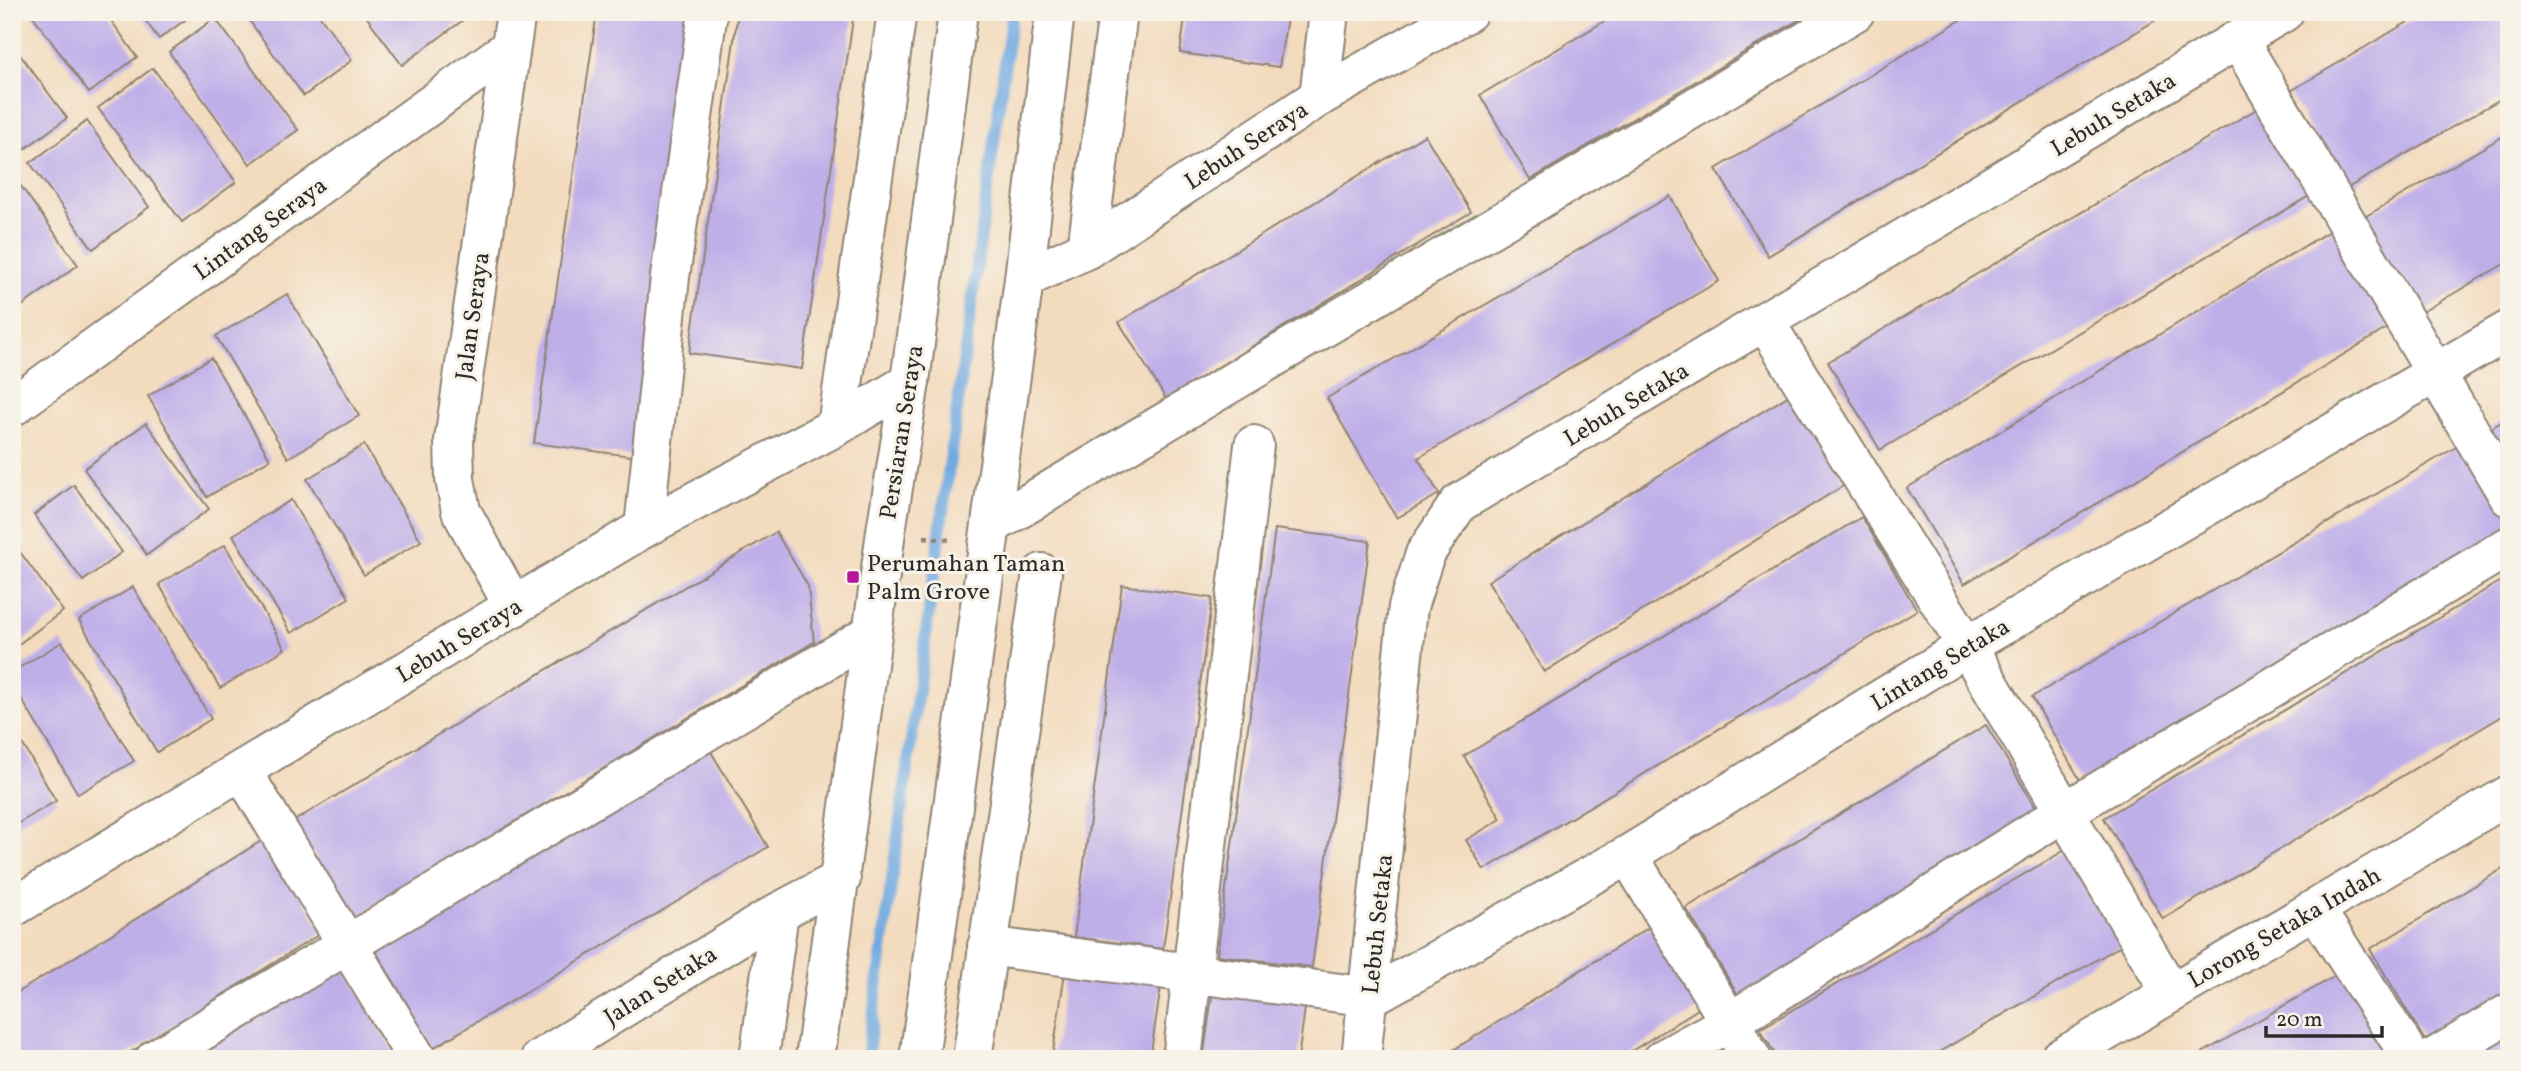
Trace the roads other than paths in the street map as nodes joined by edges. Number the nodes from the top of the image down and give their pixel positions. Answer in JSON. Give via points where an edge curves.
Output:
{"nodes":[{"id":1,"x":516,"y":12,"type":"edge"},
{"id":2,"x":708,"y":12,"type":"edge"},
{"id":3,"x":897,"y":12,"type":"edge"},
{"id":4,"x":958,"y":12,"type":"edge"},
{"id":5,"x":1055,"y":12,"type":"edge"},
{"id":6,"x":1118,"y":12,"type":"edge"},
{"id":7,"x":1329,"y":12,"type":"edge"},
{"id":8,"x":1468,"y":12,"type":"edge"},
{"id":9,"x":1855,"y":12,"type":"edge"},
{"id":10,"x":2284,"y":12,"type":"edge"},
{"id":11,"x":2238,"y":39,"type":"junction"},
{"id":12,"x":509,"y":49,"type":"junction"},
{"id":13,"x":1319,"y":97,"type":"junction"},
{"id":14,"x":1087,"y":249,"type":"junction"},
{"id":15,"x":1024,"y":279,"type":"junction"},
{"id":16,"x":1765,"y":322,"type":"junction"},
{"id":17,"x":2509,"y":330,"type":"edge"},
{"id":18,"x":2437,"y":374,"type":"junction"},
{"id":19,"x":910,"y":382,"type":"junction"},
{"id":20,"x":12,"y":407,"type":"edge"},
{"id":21,"x":837,"y":426,"type":"junction"},
{"id":22,"x":1254,"y":445,"type":"dead end"},
{"id":23,"x":2509,"y":496,"type":"edge"},
{"id":24,"x":992,"y":525,"type":"junction"},
{"id":25,"x":644,"y":528,"type":"junction"},
{"id":26,"x":2509,"y":547,"type":"edge"},
{"id":27,"x":1042,"y":573,"type":"dead end"},
{"id":28,"x":514,"y":607,"type":"junction"},
{"id":29,"x":872,"y":633,"type":"junction"},
{"id":30,"x":1967,"y":646,"type":"junction"},
{"id":31,"x":242,"y":771,"type":"junction"},
{"id":32,"x":2509,"y":795,"type":"edge"},
{"id":33,"x":2064,"y":812,"type":"junction"},
{"id":34,"x":1628,"y":855,"type":"junction"},
{"id":35,"x":841,"y":879,"type":"junction"},
{"id":36,"x":12,"y":908,"type":"edge"},
{"id":37,"x":2315,"y":909,"type":"junction"},
{"id":38,"x":779,"y":912,"type":"junction"},
{"id":39,"x":348,"y":944,"type":"junction"},
{"id":40,"x":987,"y":946,"type":"junction"},
{"id":41,"x":1193,"y":974,"type":"junction"},
{"id":42,"x":2171,"y":993,"type":"junction"},
{"id":43,"x":1370,"y":998,"type":"junction"},
{"id":44,"x":2509,"y":1013,"type":"edge"},
{"id":45,"x":1730,"y":1022,"type":"junction"},
{"id":46,"x":155,"y":1059,"type":"edge"},
{"id":47,"x":417,"y":1059,"type":"edge"},
{"id":48,"x":540,"y":1059,"type":"edge"},
{"id":49,"x":759,"y":1059,"type":"edge"},
{"id":50,"x":815,"y":1059,"type":"edge"},
{"id":51,"x":919,"y":1059,"type":"edge"},
{"id":52,"x":972,"y":1059,"type":"edge"},
{"id":53,"x":1182,"y":1059,"type":"edge"},
{"id":54,"x":1361,"y":1059,"type":"edge"},
{"id":55,"x":1663,"y":1059,"type":"edge"},
{"id":56,"x":1752,"y":1059,"type":"edge"},
{"id":57,"x":2059,"y":1059,"type":"edge"},
{"id":58,"x":2412,"y":1059,"type":"edge"},
{"id":59,"x":2432,"y":1059,"type":"edge"}],
"edges":[{"from":1,"to":12,"type":"street","name":"Jalan Seraya"},
{"from":2,"to":25,"type":"street","via":[[670,277]]},
{"from":3,"to":21,"type":"street"},
{"from":4,"to":19,"type":"street","name":"Persiaran Seraya"},
{"from":5,"to":15,"type":"street"},
{"from":6,"to":14,"type":"street"},
{"from":7,"to":13,"type":"street"},
{"from":8,"to":13,"type":"street","name":"Lebuh Seraya"},
{"from":9,"to":24,"type":"street"},
{"from":10,"to":11,"type":"street","name":"Lebuh Setaka"},
{"from":11,"to":16,"type":"street","name":"Lebuh Setaka"},
{"from":11,"to":18,"type":"street"},
{"from":12,"to":20,"type":"street","name":"Lintang Seraya"},
{"from":12,"to":28,"type":"street","name":"Jalan Seraya","via":[[454,441],[461,511]]},
{"from":13,"to":14,"type":"street","name":"Lebuh Seraya"},
{"from":14,"to":15,"type":"street","name":"Lebuh Seraya"},
{"from":15,"to":24,"type":"street"},
{"from":16,"to":30,"type":"street"},
{"from":16,"to":43,"type":"street","name":"Lebuh Setaka","via":[[1460,503],[1424,554],[1408,607]]},
{"from":17,"to":18,"type":"street","name":"Lintang Setaka"},
{"from":18,"to":23,"type":"street"},
{"from":18,"to":30,"type":"street","name":"Lintang Setaka"},
{"from":19,"to":21,"type":"street","name":"Lebuh Seraya"},
{"from":19,"to":29,"type":"street","name":"Persiaran Seraya"},
{"from":21,"to":25,"type":"street","name":"Lebuh Seraya"},
{"from":22,"to":41,"type":"street"},
{"from":24,"to":51,"type":"street"},
{"from":25,"to":28,"type":"street","name":"Lebuh Seraya"},
{"from":26,"to":33,"type":"street"},
{"from":27,"to":40,"type":"street"},
{"from":28,"to":31,"type":"street","name":"Lebuh Seraya"},
{"from":29,"to":35,"type":"street","name":"Persiaran Seraya"},
{"from":29,"to":39,"type":"street"},
{"from":30,"to":33,"type":"street"},
{"from":30,"to":34,"type":"street","name":"Lintang Setaka"},
{"from":31,"to":36,"type":"street","name":"Lebuh Seraya"},
{"from":31,"to":39,"type":"street"},
{"from":32,"to":37,"type":"street","name":"Lorong Setaka Indah"},
{"from":33,"to":42,"type":"street"},
{"from":33,"to":45,"type":"street"},
{"from":34,"to":43,"type":"street","name":"Lintang Setaka"},
{"from":34,"to":45,"type":"street"},
{"from":35,"to":38,"type":"street","name":"Jalan Setaka"},
{"from":35,"to":50,"type":"street","name":"Persiaran Seraya"},
{"from":37,"to":42,"type":"street","name":"Lorong Setaka Indah"},
{"from":37,"to":58,"type":"street"},
{"from":38,"to":48,"type":"street","name":"Jalan Setaka"},
{"from":38,"to":49,"type":"street"},
{"from":39,"to":46,"type":"street"},
{"from":39,"to":47,"type":"street"},
{"from":40,"to":41,"type":"street"},
{"from":40,"to":52,"type":"street"},
{"from":41,"to":43,"type":"street"},
{"from":41,"to":53,"type":"street"},
{"from":42,"to":57,"type":"street","name":"Lorong Setaka Indah"},
{"from":43,"to":54,"type":"street","name":"Lebuh Setaka"},
{"from":44,"to":59,"type":"street"},
{"from":45,"to":55,"type":"street"},
{"from":45,"to":56,"type":"street"}]}
